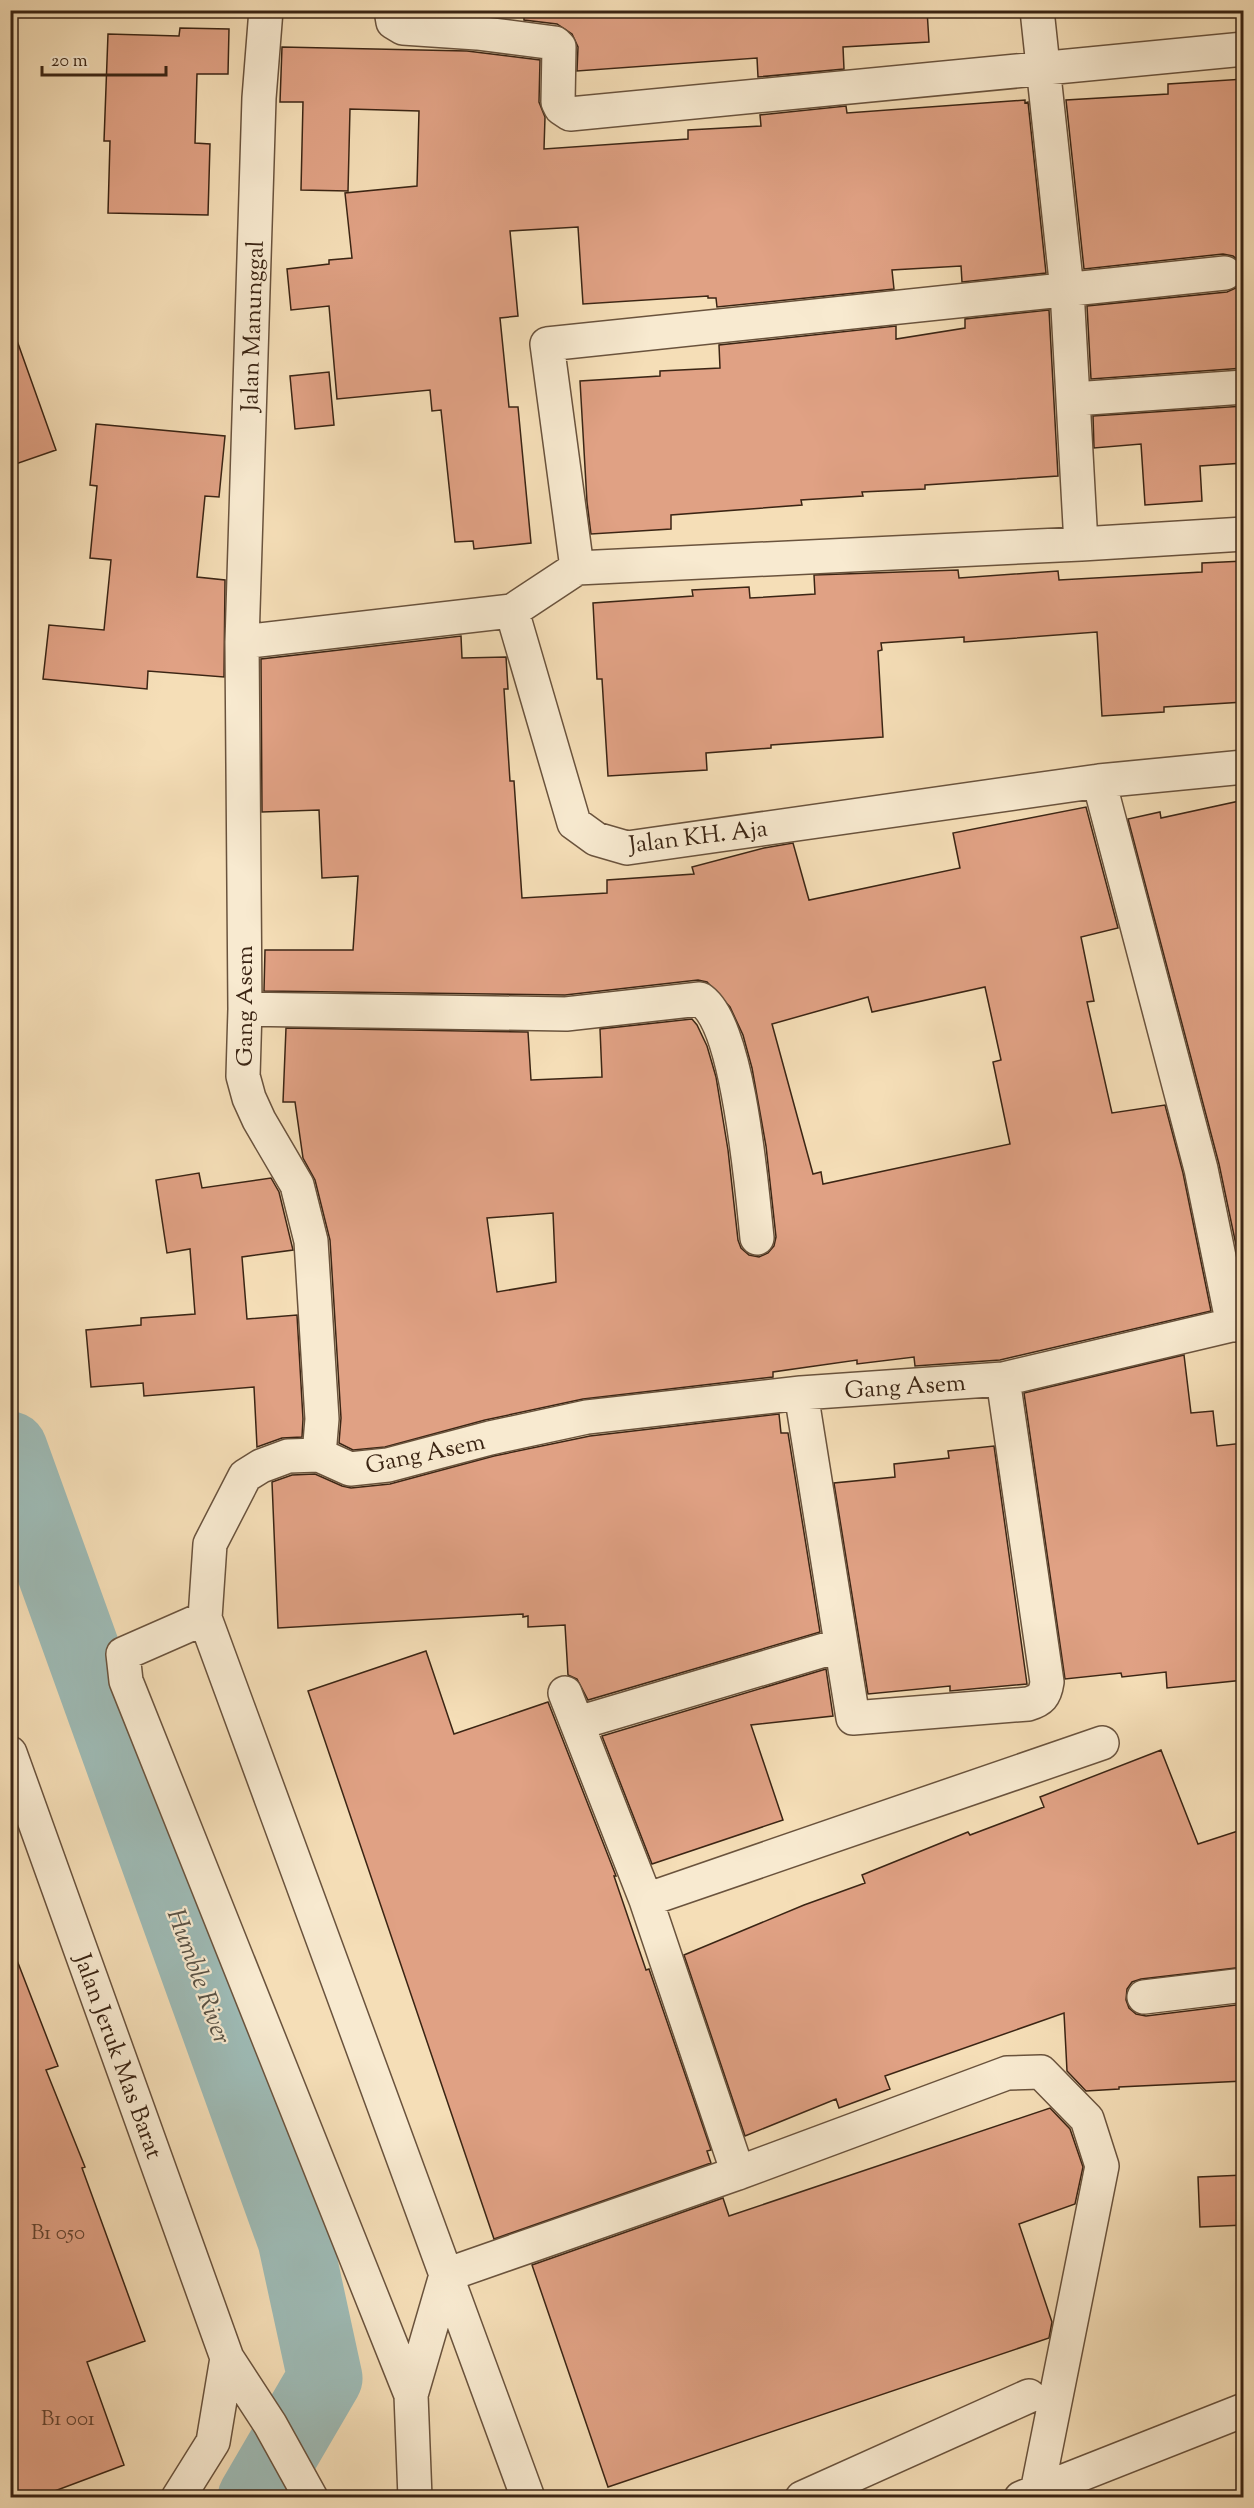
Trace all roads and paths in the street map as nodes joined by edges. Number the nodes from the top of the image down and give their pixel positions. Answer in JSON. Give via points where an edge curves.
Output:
{"nodes":[{"id":1,"x":266,"y":10,"type":"edge"},
{"id":2,"x":391,"y":10,"type":"edge"},
{"id":3,"x":1037,"y":10,"type":"edge"},
{"id":4,"x":1244,"y":49,"type":"edge"},
{"id":5,"x":1043,"y":69,"type":"junction"},
{"id":6,"x":1225,"y":273,"type":"dead end"},
{"id":7,"x":1067,"y":290,"type":"junction"},
{"id":8,"x":1244,"y":387,"type":"edge"},
{"id":9,"x":1074,"y":399,"type":"junction"},
{"id":10,"x":1244,"y":534,"type":"edge"},
{"id":11,"x":1081,"y":544,"type":"junction"},
{"id":12,"x":577,"y":568,"type":"junction"},
{"id":13,"x":512,"y":611,"type":"junction"},
{"id":14,"x":242,"y":642,"type":"junction"},
{"id":15,"x":1244,"y":767,"type":"edge"},
{"id":16,"x":1100,"y":781,"type":"junction"},
{"id":17,"x":245,"y":1009,"type":"junction"},
{"id":18,"x":757,"y":1238,"type":"dead end"},
{"id":19,"x":1238,"y":1323,"type":"edge"},
{"id":20,"x":1003,"y":1379,"type":"junction"},
{"id":21,"x":801,"y":1393,"type":"junction"},
{"id":22,"x":319,"y":1455,"type":"junction"},
{"id":23,"x":205,"y":1618,"type":"junction"},
{"id":24,"x":842,"y":1645,"type":"junction"},
{"id":25,"x":565,"y":1693,"type":"dead end"},
{"id":26,"x":578,"y":1723,"type":"junction"},
{"id":27,"x":1102,"y":1743,"type":"dead end"},
{"id":28,"x":10,"y":1753,"type":"edge"},
{"id":29,"x":646,"y":1900,"type":"junction"},
{"id":30,"x":1244,"y":1985,"type":"edge"},
{"id":31,"x":1144,"y":1997,"type":"dead end"},
{"id":32,"x":738,"y":2173,"type":"junction"},
{"id":33,"x":446,"y":2275,"type":"junction"},
{"id":34,"x":227,"y":2358,"type":"junction"},
{"id":35,"x":411,"y":2395,"type":"junction"},
{"id":36,"x":1029,"y":2396,"type":"dead end"},
{"id":37,"x":1244,"y":2410,"type":"edge"},
{"id":38,"x":1029,"y":2495,"type":"edge"},
{"id":39,"x":178,"y":2498,"type":"edge"},
{"id":40,"x":311,"y":2498,"type":"edge"},
{"id":41,"x":415,"y":2498,"type":"edge"},
{"id":42,"x":528,"y":2498,"type":"edge"},
{"id":43,"x":802,"y":2498,"type":"edge"}],
"edges":[{"from":1,"to":14,"type":"street","name":"Jalan Manunggal","via":[[259,110]]},
{"from":2,"to":5,"type":"street","via":[[393,22],[403,28],[555,43],[559,47],[558,102],[570,114]]},
{"from":3,"to":5,"type":"street"},
{"from":4,"to":5,"type":"street"},
{"from":5,"to":7,"type":"street"},
{"from":6,"to":7,"type":"street"},
{"from":7,"to":9,"type":"street"},
{"from":7,"to":12,"type":"street","via":[[547,344]]},
{"from":8,"to":9,"type":"street"},
{"from":9,"to":11,"type":"street"},
{"from":10,"to":11,"type":"street"},
{"from":11,"to":12,"type":"street"},
{"from":12,"to":13,"type":"street"},
{"from":13,"to":14,"type":"street"},
{"from":13,"to":16,"type":"street","name":"Jalan KH. Aja","via":[[574,823],[596,839],[627,848]]},
{"from":14,"to":17,"type":"street","name":"Gang Asem"},
{"from":15,"to":16,"type":"street","name":"Jalan KH. Aja"},
{"from":16,"to":19,"type":"street"},
{"from":17,"to":18,"type":"street","via":[[566,1014],[700,999],[709,1005],[735,1076]]},
{"from":17,"to":22,"type":"street","name":"Gang Asem","via":[[243,1076],[249,1098],[297,1185],[311,1241],[322,1419]]},
{"from":19,"to":20,"type":"street","name":"Gang Asem"},
{"from":20,"to":21,"type":"street","name":"Gang Asem"},
{"from":20,"to":24,"type":"street","via":[[1046,1693],[1039,1701],[1028,1704],[852,1718]]},
{"from":21,"to":22,"type":"street","name":"Gang Asem","via":[[587,1417],[388,1465],[350,1469]]},
{"from":21,"to":24,"type":"street"},
{"from":22,"to":23,"type":"street","via":[[288,1456],[245,1476],[210,1544]]},
{"from":23,"to":33,"type":"street"},
{"from":23,"to":35,"type":"street","via":[[123,1654],[126,1681]]},
{"from":24,"to":26,"type":"street"},
{"from":25,"to":26,"type":"street"},
{"from":26,"to":29,"type":"street"},
{"from":27,"to":29,"type":"street"},
{"from":28,"to":34,"type":"street","name":"Jalan Jeruk Mas Barat"},
{"from":29,"to":32,"type":"street"},
{"from":30,"to":31,"type":"street"},
{"from":32,"to":33,"type":"street"},
{"from":32,"to":38,"type":"street","via":[[1007,2073],[1041,2072],[1087,2119],[1102,2166]]},
{"from":33,"to":35,"type":"street"},
{"from":33,"to":42,"type":"street"},
{"from":34,"to":39,"type":"street","via":[[213,2442]]},
{"from":34,"to":40,"type":"street","name":"Jalan Jeruk Mas Barat"},
{"from":35,"to":41,"type":"street"},
{"from":36,"to":43,"type":"street"},
{"from":37,"to":38,"type":"street"}]}
